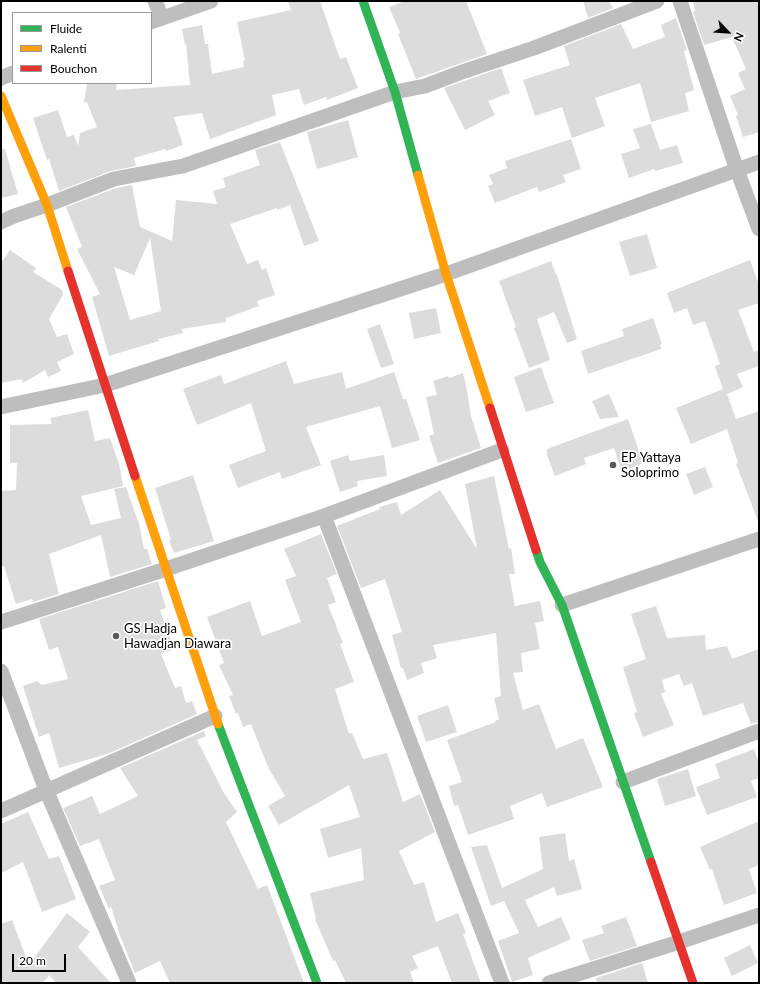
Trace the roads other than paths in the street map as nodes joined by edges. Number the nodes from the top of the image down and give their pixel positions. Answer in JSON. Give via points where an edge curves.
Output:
{"nodes":[{"id":1,"x":155,"y":1,"type":"edge"},
{"id":2,"x":211,"y":1,"type":"edge"},
{"id":3,"x":363,"y":1,"type":"edge"},
{"id":4,"x":657,"y":1,"type":"edge"},
{"id":5,"x":680,"y":1,"type":"edge"},
{"id":6,"x":156,"y":20,"type":"edge"},
{"id":7,"x":12,"y":73,"type":"edge"},
{"id":8,"x":1,"y":78,"type":"edge"},
{"id":9,"x":395,"y":92,"type":"junction"},
{"id":10,"x":1,"y":96,"type":"edge"},
{"id":11,"x":759,"y":162,"type":"edge"},
{"id":12,"x":737,"y":170,"type":"junction"},
{"id":13,"x":47,"y":205,"type":"junction"},
{"id":14,"x":1,"y":222,"type":"edge"},
{"id":15,"x":759,"y":229,"type":"edge"},
{"id":16,"x":446,"y":274,"type":"junction"},
{"id":17,"x":105,"y":385,"type":"junction"},
{"id":18,"x":1,"y":407,"type":"edge"},
{"id":19,"x":502,"y":450,"type":"junction"},
{"id":20,"x":324,"y":516,"type":"junction"},
{"id":21,"x":759,"y":539,"type":"edge"},
{"id":22,"x":166,"y":570,"type":"junction"},
{"id":23,"x":562,"y":604,"type":"junction"},
{"id":24,"x":1,"y":622,"type":"edge"},
{"id":25,"x":1,"y":671,"type":"edge"},
{"id":26,"x":215,"y":716,"type":"junction"},
{"id":27,"x":759,"y":731,"type":"edge"},
{"id":28,"x":623,"y":782,"type":"junction"},
{"id":29,"x":46,"y":790,"type":"junction"},
{"id":30,"x":1,"y":811,"type":"edge"},
{"id":31,"x":759,"y":915,"type":"edge"},
{"id":32,"x":679,"y":942,"type":"junction"},
{"id":33,"x":128,"y":983,"type":"edge"},
{"id":34,"x":317,"y":983,"type":"edge"},
{"id":35,"x":502,"y":983,"type":"edge"},
{"id":36,"x":549,"y":983,"type":"edge"},
{"id":37,"x":693,"y":983,"type":"edge"}],
"edges":[{"from":1,"to":6,"type":"street"},
{"from":2,"to":6,"type":"street"},
{"from":3,"to":9,"type":"street"},
{"from":4,"to":9,"type":"street","via":[[425,86]]},
{"from":5,"to":12,"type":"street"},
{"from":7,"to":8,"type":"street"},
{"from":9,"to":13,"type":"street","via":[[183,166],[114,180]]},
{"from":9,"to":16,"type":"street"},
{"from":10,"to":13,"type":"street"},
{"from":11,"to":12,"type":"street"},
{"from":12,"to":15,"type":"street"},
{"from":12,"to":16,"type":"street"},
{"from":13,"to":14,"type":"street"},
{"from":13,"to":17,"type":"street"},
{"from":16,"to":17,"type":"street"},
{"from":16,"to":19,"type":"street"},
{"from":17,"to":18,"type":"street"},
{"from":17,"to":22,"type":"street"},
{"from":19,"to":20,"type":"street"},
{"from":19,"to":23,"type":"street","via":[[540,562]]},
{"from":20,"to":22,"type":"street"},
{"from":20,"to":35,"type":"street"},
{"from":21,"to":23,"type":"street"},
{"from":22,"to":24,"type":"street"},
{"from":22,"to":26,"type":"street"},
{"from":23,"to":28,"type":"street"},
{"from":25,"to":29,"type":"street"},
{"from":26,"to":29,"type":"street"},
{"from":26,"to":34,"type":"street"},
{"from":27,"to":28,"type":"street"},
{"from":28,"to":32,"type":"street"},
{"from":29,"to":30,"type":"street"},
{"from":29,"to":33,"type":"street"},
{"from":31,"to":32,"type":"street"},
{"from":32,"to":36,"type":"street"},
{"from":32,"to":37,"type":"street"}]}
